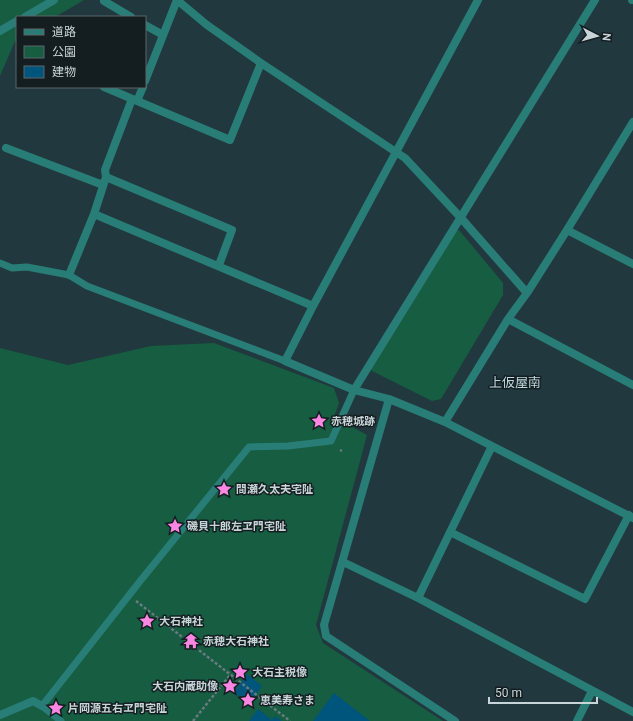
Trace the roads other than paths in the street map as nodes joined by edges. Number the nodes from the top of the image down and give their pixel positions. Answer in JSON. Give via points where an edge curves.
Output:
{"nodes":[{"id":1,"x":54,"y":0,"type":"edge"},
{"id":2,"x":478,"y":0,"type":"edge"},
{"id":3,"x":595,"y":0,"type":"edge"},
{"id":4,"x":104,"y":1,"type":"edge"},
{"id":5,"x":27,"y":16,"type":"edge"},
{"id":6,"x":130,"y":16,"type":"edge"},
{"id":7,"x":16,"y":23,"type":"edge"},
{"id":8,"x":146,"y":26,"type":"edge"},
{"id":9,"x":0,"y":31,"type":"edge"},
{"id":10,"x":163,"y":35,"type":"junction"},
{"id":11,"x":261,"y":63,"type":"junction"},
{"id":12,"x":146,"y":78,"type":"edge"},
{"id":13,"x":106,"y":88,"type":"edge"},
{"id":14,"x":141,"y":88,"type":"edge"},
{"id":15,"x":135,"y":100,"type":"junction"},
{"id":16,"x":633,"y":122,"type":"edge"},
{"id":17,"x":630,"y":136,"type":"edge"},
{"id":18,"x":6,"y":148,"type":"dead end"},
{"id":19,"x":396,"y":152,"type":"junction"},
{"id":20,"x":105,"y":181,"type":"junction"},
{"id":21,"x":94,"y":214,"type":"junction"},
{"id":22,"x":461,"y":218,"type":"junction"},
{"id":23,"x":567,"y":230,"type":"junction"},
{"id":24,"x":0,"y":263,"type":"edge"},
{"id":25,"x":633,"y":264,"type":"edge"},
{"id":26,"x":219,"y":266,"type":"junction"},
{"id":27,"x":69,"y":275,"type":"junction"},
{"id":28,"x":527,"y":293,"type":"junction"},
{"id":29,"x":312,"y":306,"type":"junction"},
{"id":30,"x":508,"y":319,"type":"junction"},
{"id":31,"x":285,"y":361,"type":"junction"},
{"id":32,"x":633,"y":385,"type":"edge"},
{"id":33,"x":354,"y":390,"type":"junction"},
{"id":34,"x":389,"y":399,"type":"junction"},
{"id":35,"x":444,"y":422,"type":"junction"},
{"id":36,"x":492,"y":446,"type":"junction"},
{"id":37,"x":631,"y":516,"type":"edge"},
{"id":38,"x":450,"y":532,"type":"junction"},
{"id":39,"x":343,"y":562,"type":"junction"},
{"id":40,"x":418,"y":598,"type":"junction"},
{"id":41,"x":592,"y":691,"type":"junction"},
{"id":42,"x":42,"y":706,"type":"junction"},
{"id":43,"x":633,"y":712,"type":"edge"},
{"id":44,"x":0,"y":715,"type":"edge"},
{"id":45,"x":61,"y":721,"type":"edge"},
{"id":46,"x":455,"y":721,"type":"edge"},
{"id":47,"x":577,"y":721,"type":"edge"}],
"edges":[{"from":1,"to":5,"type":"street"},
{"from":2,"to":19,"type":"street"},
{"from":3,"to":22,"type":"street"},
{"from":4,"to":6,"type":"street"},
{"from":7,"to":9,"type":"street"},
{"from":8,"to":10,"type":"street"},
{"from":10,"to":11,"type":"street","via":[[176,0]]},
{"from":10,"to":12,"type":"street"},
{"from":11,"to":15,"type":"street","via":[[230,140]]},
{"from":11,"to":19,"type":"street"},
{"from":13,"to":15,"type":"street"},
{"from":14,"to":15,"type":"street"},
{"from":15,"to":20,"type":"street","via":[[105,170]]},
{"from":16,"to":17,"type":"street"},
{"from":17,"to":23,"type":"street"},
{"from":18,"to":20,"type":"street"},
{"from":19,"to":22,"type":"street","via":[[406,158]]},
{"from":19,"to":29,"type":"street"},
{"from":20,"to":21,"type":"street"},
{"from":20,"to":26,"type":"street","via":[[232,230]]},
{"from":21,"to":26,"type":"street"},
{"from":21,"to":27,"type":"street"},
{"from":22,"to":28,"type":"street"},
{"from":22,"to":33,"type":"street"},
{"from":23,"to":25,"type":"street"},
{"from":23,"to":28,"type":"street"},
{"from":24,"to":27,"type":"lane","via":[[12,268],[27,267]]},
{"from":26,"to":29,"type":"street"},
{"from":27,"to":31,"type":"lane","via":[[87,286]]},
{"from":28,"to":30,"type":"street"},
{"from":29,"to":31,"type":"street"},
{"from":30,"to":32,"type":"street"},
{"from":30,"to":35,"type":"street"},
{"from":31,"to":33,"type":"street"},
{"from":33,"to":34,"type":"street"},
{"from":33,"to":42,"type":"lane","via":[[331,441],[249,447]]},
{"from":34,"to":35,"type":"street"},
{"from":34,"to":39,"type":"street"},
{"from":35,"to":36,"type":"street"},
{"from":36,"to":37,"type":"street"},
{"from":36,"to":38,"type":"street"},
{"from":37,"to":38,"type":"street","via":[[585,599]]},
{"from":38,"to":40,"type":"street"},
{"from":39,"to":40,"type":"street"},
{"from":39,"to":46,"type":"street","via":[[324,625],[326,636]]},
{"from":40,"to":41,"type":"street"},
{"from":41,"to":43,"type":"street"},
{"from":41,"to":47,"type":"street"},
{"from":42,"to":44,"type":"street","via":[[33,701]]},
{"from":42,"to":45,"type":"lane"}]}
